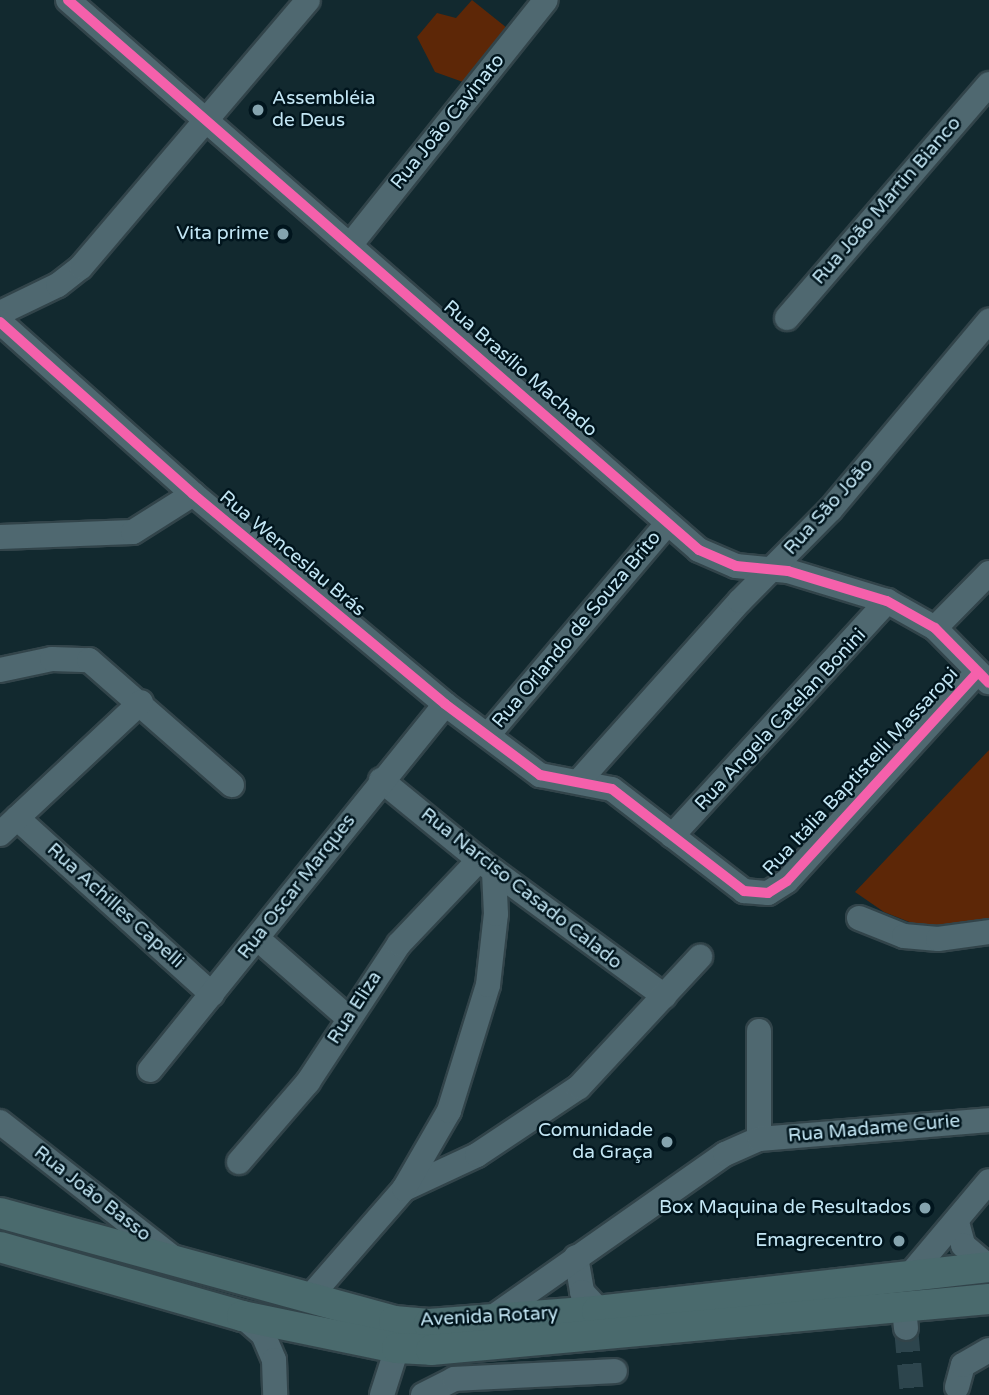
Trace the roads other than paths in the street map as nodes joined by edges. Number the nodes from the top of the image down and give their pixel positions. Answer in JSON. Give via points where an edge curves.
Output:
{"nodes":[{"id":1,"x":308,"y":0,"type":"edge"},
{"id":2,"x":546,"y":0,"type":"edge"},
{"id":3,"x":76,"y":3,"type":"edge"},
{"id":4,"x":989,"y":84,"type":"edge"},
{"id":5,"x":206,"y":122,"type":"junction"},
{"id":6,"x":351,"y":244,"type":"junction"},
{"id":7,"x":0,"y":313,"type":"edge"},
{"id":8,"x":787,"y":318,"type":"dead end"},
{"id":9,"x":989,"y":321,"type":"edge"},
{"id":10,"x":0,"y":322,"type":"edge"},
{"id":11,"x":192,"y":494,"type":"junction"},
{"id":12,"x":666,"y":525,"type":"junction"},
{"id":13,"x":0,"y":537,"type":"edge"},
{"id":14,"x":707,"y":555,"type":"junction"},
{"id":15,"x":771,"y":570,"type":"junction"},
{"id":16,"x":989,"y":573,"type":"edge"},
{"id":17,"x":740,"y":601,"type":"junction"},
{"id":18,"x":887,"y":601,"type":"junction"},
{"id":19,"x":935,"y":628,"type":"junction"},
{"id":20,"x":0,"y":670,"type":"edge"},
{"id":21,"x":983,"y":678,"type":"edge"},
{"id":22,"x":141,"y":702,"type":"junction"},
{"id":23,"x":445,"y":704,"type":"junction"},
{"id":24,"x":488,"y":735,"type":"junction"},
{"id":25,"x":381,"y":780,"type":"junction"},
{"id":26,"x":579,"y":781,"type":"junction"},
{"id":27,"x":232,"y":785,"type":"dead end"},
{"id":28,"x":9,"y":826,"type":"edge"},
{"id":29,"x":672,"y":836,"type":"junction"},
{"id":30,"x":486,"y":865,"type":"junction"},
{"id":31,"x":768,"y":893,"type":"joint"},
{"id":32,"x":859,"y":918,"type":"dead end"},
{"id":33,"x":989,"y":932,"type":"edge"},
{"id":34,"x":258,"y":939,"type":"junction"},
{"id":35,"x":700,"y":957,"type":"dead end"},
{"id":36,"x":212,"y":994,"type":"junction"},
{"id":37,"x":664,"y":996,"type":"junction"},
{"id":38,"x":348,"y":1017,"type":"junction"},
{"id":39,"x":759,"y":1031,"type":"dead end"},
{"id":40,"x":149,"y":1070,"type":"dead end"},
{"id":41,"x":989,"y":1120,"type":"edge"},
{"id":42,"x":0,"y":1122,"type":"edge"},
{"id":43,"x":759,"y":1139,"type":"junction"},
{"id":44,"x":239,"y":1161,"type":"dead end"},
{"id":45,"x":989,"y":1181,"type":"edge"},
{"id":46,"x":404,"y":1189,"type":"junction"},
{"id":47,"x":0,"y":1213,"type":"edge"},
{"id":48,"x":957,"y":1222,"type":"junction"},
{"id":49,"x":0,"y":1247,"type":"edge"},
{"id":50,"x":576,"y":1257,"type":"junction"},
{"id":51,"x":183,"y":1266,"type":"junction"},
{"id":52,"x":989,"y":1267,"type":"edge"},
{"id":53,"x":909,"y":1276,"type":"junction"},
{"id":54,"x":309,"y":1298,"type":"junction"},
{"id":55,"x":989,"y":1299,"type":"edge"},
{"id":56,"x":597,"y":1311,"type":"junction"},
{"id":57,"x":242,"y":1316,"type":"junction"},
{"id":58,"x":491,"y":1319,"type":"junction"},
{"id":59,"x":316,"y":1332,"type":"junction"},
{"id":60,"x":626,"y":1335,"type":"junction"},
{"id":61,"x":397,"y":1348,"type":"junction"},
{"id":62,"x":989,"y":1350,"type":"edge"},
{"id":63,"x":274,"y":1360,"type":"junction"},
{"id":64,"x":615,"y":1371,"type":"dead end"},
{"id":65,"x":476,"y":1386,"type":"edge"},
{"id":66,"x":957,"y":1387,"type":"dead end"},
{"id":67,"x":275,"y":1395,"type":"edge"},
{"id":68,"x":382,"y":1395,"type":"edge"},
{"id":69,"x":423,"y":1395,"type":"edge"}],
"edges":[{"from":1,"to":5,"type":"street"},
{"from":2,"to":6,"type":"street","name":"Rua João Cavinato"},
{"from":3,"to":5,"type":"street","name":"Rua Brasílio Machado"},
{"from":4,"to":8,"type":"street","name":"Rua João Martin Bianco"},
{"from":5,"to":6,"type":"street","name":"Rua Brasílio Machado"},
{"from":5,"to":7,"type":"street","via":[[81,267],[58,285]]},
{"from":6,"to":12,"type":"street","name":"Rua Brasílio Machado"},
{"from":9,"to":15,"type":"street","name":"Rua São João","via":[[831,509]]},
{"from":10,"to":11,"type":"street","name":"Rua Wenceslau Brás"},
{"from":11,"to":13,"type":"street","via":[[133,532]]},
{"from":11,"to":23,"type":"street","name":"Rua Wenceslau Brás"},
{"from":12,"to":14,"type":"street","name":"Rua Brasílio Machado"},
{"from":12,"to":24,"type":"street","name":"Rua Orlando de Souza Brito"},
{"from":14,"to":15,"type":"street","name":"Rua Brasílio Machado","via":[[736,566]]},
{"from":14,"to":17,"type":"street","name":"Rua Brasílio Machado","via":[[737,586]]},
{"from":15,"to":17,"type":"street","name":"Rua São João"},
{"from":15,"to":18,"type":"street","name":"Rua Brasílio Machado"},
{"from":16,"to":19,"type":"street"},
{"from":17,"to":26,"type":"street","name":"Rua São João"},
{"from":18,"to":19,"type":"street","name":"Rua Brasílio Machado"},
{"from":18,"to":29,"type":"street","name":"Rua Angela Catelan Bonini"},
{"from":19,"to":21,"type":"street","name":"Rua Brasílio Machado"},
{"from":20,"to":22,"type":"street","via":[[52,659],[89,660]]},
{"from":21,"to":31,"type":"street","name":"Rua Itália Baptistelli Massaropi","via":[[787,881]]},
{"from":22,"to":27,"type":"street"},
{"from":22,"to":28,"type":"street"},
{"from":23,"to":24,"type":"street","name":"Rua Wenceslau Brás"},
{"from":23,"to":25,"type":"street","name":"Rua Oscar Marques"},
{"from":24,"to":26,"type":"street","name":"Rua Wenceslau Brás","via":[[540,775]]},
{"from":25,"to":30,"type":"street","name":"Rua Narciso Casado Calado"},
{"from":25,"to":34,"type":"street","name":"Rua Oscar Marques"},
{"from":26,"to":29,"type":"street","name":"Rua Wenceslau Brás","via":[[612,789]]},
{"from":28,"to":36,"type":"street","name":"Rua Achilles Capelli"},
{"from":29,"to":31,"type":"street","name":"Rua Wenceslau Brás","via":[[744,891]]},
{"from":30,"to":37,"type":"street","name":"Rua Narciso Casado Calado"},
{"from":30,"to":38,"type":"street","name":"Rua Eliza","via":[[398,944]]},
{"from":30,"to":46,"type":"street","via":[[494,948],[472,1046],[449,1111]]},
{"from":32,"to":33,"type":"street","via":[[904,936],[938,939]]},
{"from":34,"to":36,"type":"street","name":"Rua Oscar Marques"},
{"from":34,"to":38,"type":"street"},
{"from":35,"to":37,"type":"street"},
{"from":36,"to":40,"type":"street","name":"Rua Oscar Marques"},
{"from":37,"to":46,"type":"street","via":[[579,1087],[477,1155]]},
{"from":38,"to":44,"type":"street","name":"Rua Eliza","via":[[308,1082]]},
{"from":39,"to":43,"type":"street","name":"Rua Madame Curie"},
{"from":41,"to":43,"type":"street","name":"Rua Madame Curie"},
{"from":42,"to":51,"type":"street","name":"Rua João Basso"},
{"from":43,"to":50,"type":"street","name":"Rua Madame Curie","via":[[725,1154]]},
{"from":45,"to":48,"type":"street"},
{"from":46,"to":54,"type":"street"},
{"from":47,"to":51,"type":"main road","name":"Avenida Rotary"},
{"from":48,"to":52,"type":"street","via":[[963,1245]]},
{"from":48,"to":53,"type":"street"},
{"from":49,"to":57,"type":"main road","name":"Avenida Rotary"},
{"from":50,"to":56,"type":"street","via":[[578,1283]]},
{"from":50,"to":58,"type":"street","name":"Rua Madame Curie"},
{"from":51,"to":54,"type":"main road","name":"Avenida Rotary"},
{"from":52,"to":53,"type":"main road","name":"Avenida Rotary"},
{"from":53,"to":56,"type":"main road","name":"Avenida Rotary"},
{"from":54,"to":58,"type":"main road","name":"Avenida Rotary","via":[[394,1321]]},
{"from":55,"to":60,"type":"main road","name":"Avenida Rotary","via":[[905,1318]]},
{"from":56,"to":58,"type":"main road","name":"Avenida Rotary"},
{"from":56,"to":60,"type":"street"},
{"from":57,"to":59,"type":"main road","name":"Avenida Rotary"},
{"from":57,"to":63,"type":"street","via":[[263,1334]]},
{"from":59,"to":61,"type":"main road","name":"Avenida Rotary"},
{"from":59,"to":63,"type":"street","via":[[298,1339]]},
{"from":60,"to":61,"type":"main road","name":"Avenida Rotary","via":[[449,1349]]},
{"from":61,"to":68,"type":"street"},
{"from":62,"to":66,"type":"street","via":[[962,1365]]},
{"from":63,"to":67,"type":"street"},
{"from":64,"to":65,"type":"street"},
{"from":65,"to":69,"type":"street","via":[[454,1379]]}]}
